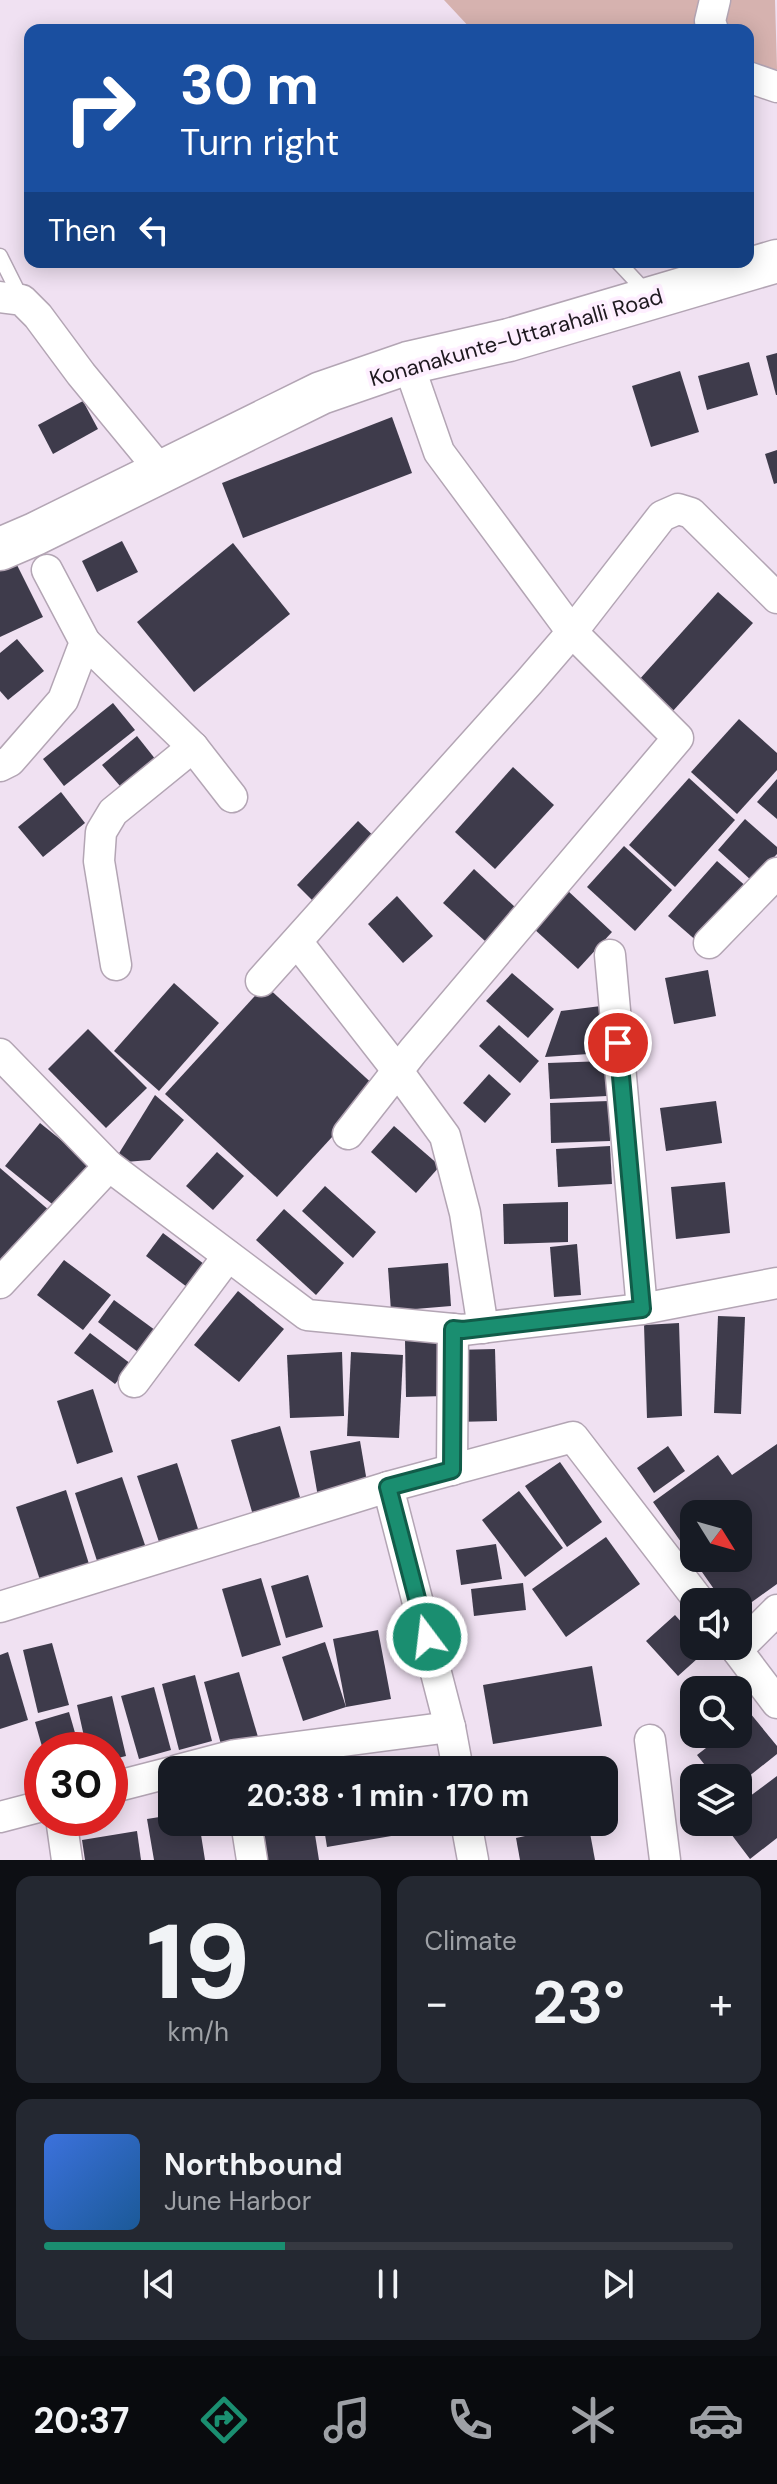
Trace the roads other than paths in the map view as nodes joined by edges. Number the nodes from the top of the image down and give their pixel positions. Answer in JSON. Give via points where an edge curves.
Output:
{"nodes":[{"id":1,"x":715,"y":0,"type":"edge"},
{"id":2,"x":711,"y":24,"type":"edge"},
{"id":3,"x":754,"y":79,"type":"edge"},
{"id":4,"x":777,"y":87,"type":"edge"},
{"id":5,"x":0,"y":256,"type":"edge"},
{"id":6,"x":777,"y":261,"type":"edge"},
{"id":7,"x":624,"y":268,"type":"edge"},
{"id":8,"x":11,"y":299,"type":"edge"},
{"id":9,"x":653,"y":299,"type":"junction"},
{"id":10,"x":408,"y":363,"type":"junction"},
{"id":11,"x":161,"y":471,"type":"junction"},
{"id":12,"x":0,"y":549,"type":"edge"},
{"id":13,"x":47,"y":570,"type":"dead end"},
{"id":14,"x":777,"y":598,"type":"edge"},
{"id":15,"x":572,"y":632,"type":"junction"},
{"id":16,"x":85,"y":642,"type":"junction"},
{"id":17,"x":193,"y":747,"type":"junction"},
{"id":18,"x":0,"y":766,"type":"edge"},
{"id":19,"x":232,"y":797,"type":"dead end"},
{"id":20,"x":777,"y":873,"type":"edge"},
{"id":21,"x":298,"y":943,"type":"junction"},
{"id":22,"x":709,"y":943,"type":"dead end"},
{"id":23,"x":610,"y":955,"type":"dead end"},
{"id":24,"x":116,"y":965,"type":"dead end"},
{"id":25,"x":261,"y":981,"type":"dead end"},
{"id":26,"x":0,"y":1054,"type":"edge"},
{"id":27,"x":397,"y":1070,"type":"junction"},
{"id":28,"x":348,"y":1134,"type":"dead end"},
{"id":29,"x":109,"y":1166,"type":"junction"},
{"id":30,"x":228,"y":1256,"type":"junction"},
{"id":31,"x":0,"y":1283,"type":"edge"},
{"id":32,"x":777,"y":1283,"type":"edge"},
{"id":33,"x":642,"y":1309,"type":"junction"},
{"id":34,"x":468,"y":1329,"type":"junction"},
{"id":35,"x":134,"y":1382,"type":"dead end"},
{"id":36,"x":452,"y":1470,"type":"junction"},
{"id":37,"x":388,"y":1487,"type":"junction"},
{"id":38,"x":689,"y":1588,"type":"edge"},
{"id":39,"x":0,"y":1607,"type":"edge"},
{"id":40,"x":777,"y":1610,"type":"edge"},
{"id":41,"x":752,"y":1633,"type":"edge"},
{"id":42,"x":744,"y":1660,"type":"edge"},
{"id":43,"x":777,"y":1703,"type":"edge"},
{"id":44,"x":450,"y":1727,"type":"junction"},
{"id":45,"x":650,"y":1740,"type":"dead end"},
{"id":46,"x":273,"y":1756,"type":"edge"},
{"id":47,"x":455,"y":1756,"type":"edge"},
{"id":48,"x":158,"y":1776,"type":"edge"},
{"id":49,"x":128,"y":1783,"type":"edge"},
{"id":50,"x":24,"y":1811,"type":"edge"},
{"id":51,"x":0,"y":1817,"type":"edge"},
{"id":52,"x":64,"y":1836,"type":"edge"},
{"id":53,"x":248,"y":1836,"type":"edge"},
{"id":54,"x":469,"y":1836,"type":"edge"},
{"id":55,"x":67,"y":1860,"type":"edge"},
{"id":56,"x":252,"y":1860,"type":"edge"},
{"id":57,"x":473,"y":1860,"type":"edge"},
{"id":58,"x":665,"y":1860,"type":"edge"}],
"edges":[{"from":1,"to":2,"type":"street"},
{"from":3,"to":4,"type":"street"},
{"from":5,"to":8,"type":"lane"},
{"from":6,"to":9,"type":"main road","name":"Konanakunte-Uttarahalli Road"},
{"from":7,"to":9,"type":"lane"},
{"from":8,"to":11,"type":"street","via":[[38,316]]},
{"from":9,"to":10,"type":"main road","name":"Konanakunte-Uttarahalli Road"},
{"from":10,"to":11,"type":"main road","name":"Konanakunte-Uttarahalli Road","via":[[321,393]]},
{"from":10,"to":15,"type":"street","via":[[439,452]]},
{"from":11,"to":12,"type":"main road","name":"Konanakunte-Uttarahalli Road"},
{"from":13,"to":16,"type":"street"},
{"from":14,"to":15,"type":"street","via":[[691,513],[678,509],[662,516]]},
{"from":15,"to":21,"type":"street"},
{"from":15,"to":27,"type":"street","via":[[678,738]]},
{"from":16,"to":17,"type":"street"},
{"from":16,"to":18,"type":"street","via":[[63,700]]},
{"from":17,"to":19,"type":"street"},
{"from":17,"to":24,"type":"street","via":[[113,812],[101,832],[99,861]]},
{"from":20,"to":22,"type":"street"},
{"from":21,"to":25,"type":"street"},
{"from":21,"to":27,"type":"street"},
{"from":23,"to":33,"type":"street"},
{"from":26,"to":29,"type":"street"},
{"from":27,"to":28,"type":"street"},
{"from":27,"to":34,"type":"street","via":[[445,1136],[465,1213]]},
{"from":29,"to":30,"type":"street"},
{"from":29,"to":31,"type":"street"},
{"from":30,"to":34,"type":"street","via":[[307,1315]]},
{"from":30,"to":35,"type":"street"},
{"from":32,"to":33,"type":"street"},
{"from":33,"to":34,"type":"street"},
{"from":34,"to":36,"type":"street"},
{"from":36,"to":37,"type":"street"},
{"from":36,"to":38,"type":"street","via":[[573,1437]]},
{"from":37,"to":39,"type":"street"},
{"from":37,"to":44,"type":"street"},
{"from":40,"to":41,"type":"street"},
{"from":42,"to":43,"type":"street"},
{"from":44,"to":46,"type":"street"},
{"from":44,"to":47,"type":"street"},
{"from":45,"to":58,"type":"street"},
{"from":48,"to":49,"type":"street"},
{"from":50,"to":51,"type":"street"},
{"from":52,"to":55,"type":"street"},
{"from":53,"to":56,"type":"street"},
{"from":54,"to":57,"type":"street"}]}
